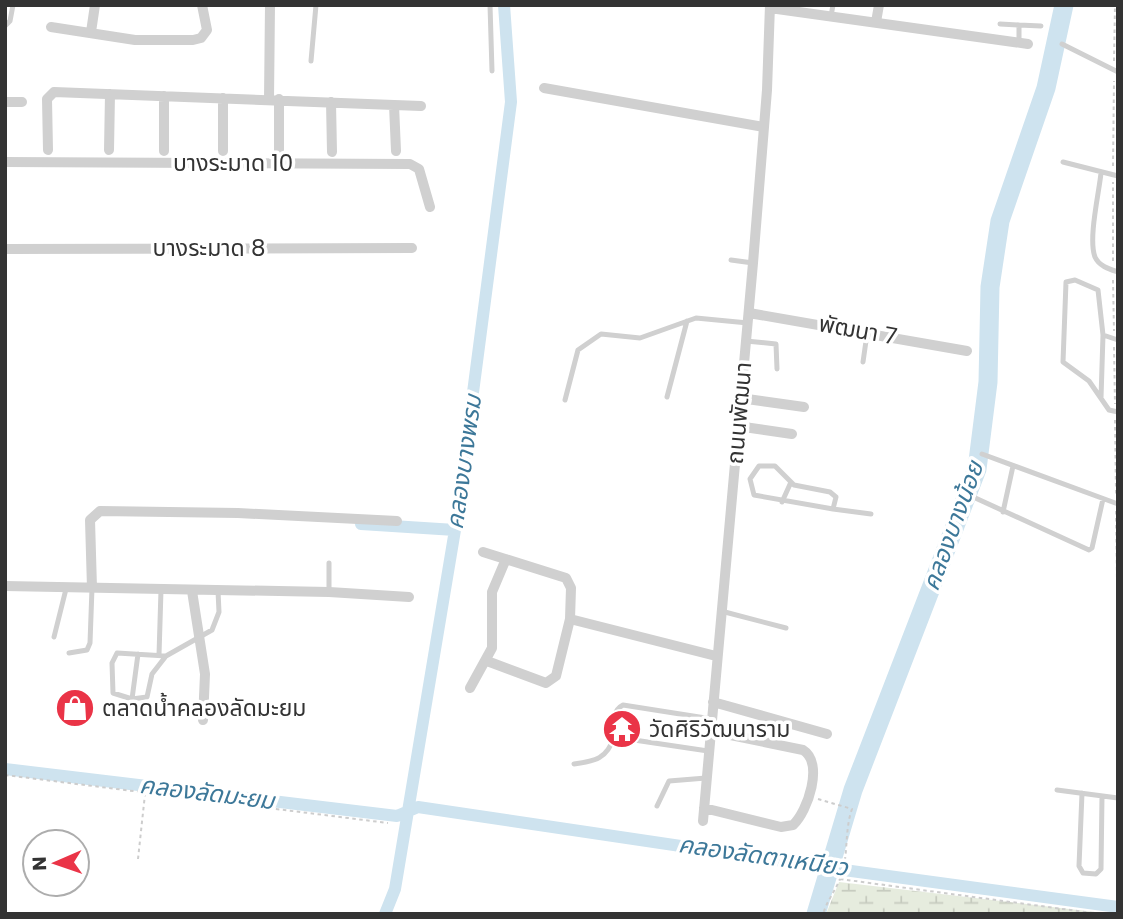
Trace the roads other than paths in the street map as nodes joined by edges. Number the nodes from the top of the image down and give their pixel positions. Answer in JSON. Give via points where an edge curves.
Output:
{"nodes":[{"id":1,"x":13,"y":5,"type":"edge"},
{"id":2,"x":94,"y":5,"type":"edge"},
{"id":3,"x":202,"y":5,"type":"edge"},
{"id":4,"x":270,"y":5,"type":"edge"},
{"id":5,"x":316,"y":5,"type":"edge"},
{"id":6,"x":490,"y":5,"type":"edge"},
{"id":7,"x":879,"y":5,"type":"edge"},
{"id":8,"x":770,"y":7,"type":"edge"},
{"id":9,"x":832,"y":11,"type":"edge"},
{"id":10,"x":876,"y":22,"type":"junction"},
{"id":11,"x":1000,"y":24,"type":"dead end"},
{"id":12,"x":1019,"y":25,"type":"junction"},
{"id":13,"x":5,"y":26,"type":"edge"},
{"id":14,"x":1041,"y":26,"type":"dead end"},
{"id":15,"x":51,"y":27,"type":"dead end"},
{"id":16,"x":91,"y":32,"type":"junction"},
{"id":17,"x":1023,"y":44,"type":"joint"},
{"id":18,"x":1062,"y":44,"type":"dead end"},
{"id":19,"x":311,"y":61,"type":"dead end"},
{"id":20,"x":492,"y":71,"type":"dead end"},
{"id":21,"x":1116,"y":71,"type":"edge"},
{"id":22,"x":544,"y":88,"type":"dead end"},
{"id":23,"x":110,"y":94,"type":"junction"},
{"id":24,"x":164,"y":96,"type":"junction"},
{"id":25,"x":223,"y":98,"type":"junction"},
{"id":26,"x":274,"y":99,"type":"junction"},
{"id":27,"x":5,"y":102,"type":"edge"},
{"id":28,"x":22,"y":102,"type":"dead end"},
{"id":29,"x":331,"y":102,"type":"junction"},
{"id":30,"x":394,"y":105,"type":"junction"},
{"id":31,"x":421,"y":106,"type":"dead end"},
{"id":32,"x":764,"y":127,"type":"junction"},
{"id":33,"x":48,"y":150,"type":"dead end"},
{"id":34,"x":109,"y":150,"type":"dead end"},
{"id":35,"x":164,"y":151,"type":"dead end"},
{"id":36,"x":223,"y":151,"type":"dead end"},
{"id":37,"x":279,"y":151,"type":"dead end"},
{"id":38,"x":396,"y":151,"type":"dead end"},
{"id":39,"x":332,"y":152,"type":"dead end"},
{"id":40,"x":5,"y":162,"type":"edge"},
{"id":41,"x":1063,"y":162,"type":"dead end"},
{"id":42,"x":1101,"y":173,"type":"junction"},
{"id":43,"x":1116,"y":175,"type":"edge"},
{"id":44,"x":430,"y":207,"type":"dead end"},
{"id":45,"x":412,"y":248,"type":"dead end"},
{"id":46,"x":5,"y":249,"type":"edge"},
{"id":47,"x":731,"y":260,"type":"dead end"},
{"id":48,"x":753,"y":263,"type":"junction"},
{"id":49,"x":1115,"y":271,"type":"edge"},
{"id":50,"x":748,"y":318,"type":"junction"},
{"id":51,"x":687,"y":321,"type":"junction"},
{"id":52,"x":868,"y":331,"type":"junction"},
{"id":53,"x":1103,"y":335,"type":"junction"},
{"id":54,"x":1116,"y":339,"type":"edge"},
{"id":55,"x":746,"y":341,"type":"junction"},
{"id":56,"x":967,"y":351,"type":"dead end"},
{"id":57,"x":863,"y":362,"type":"dead end"},
{"id":58,"x":777,"y":369,"type":"dead end"},
{"id":59,"x":667,"y":397,"type":"dead end"},
{"id":60,"x":740,"y":398,"type":"junction"},
{"id":61,"x":565,"y":400,"type":"dead end"},
{"id":62,"x":1101,"y":400,"type":"junction"},
{"id":63,"x":804,"y":407,"type":"dead end"},
{"id":64,"x":1116,"y":411,"type":"edge"},
{"id":65,"x":737,"y":426,"type":"junction"},
{"id":66,"x":792,"y":433,"type":"dead end"},
{"id":67,"x":982,"y":454,"type":"dead end"},
{"id":68,"x":1013,"y":466,"type":"junction"},
{"id":69,"x":733,"y":475,"type":"junction"},
{"id":70,"x":750,"y":479,"type":"junction"},
{"id":71,"x":791,"y":482,"type":"junction"},
{"id":72,"x":971,"y":496,"type":"dead end"},
{"id":73,"x":1103,"y":499,"type":"junction"},
{"id":74,"x":782,"y":502,"type":"junction"},
{"id":75,"x":1117,"y":504,"type":"edge"},
{"id":76,"x":834,"y":509,"type":"junction"},
{"id":77,"x":1003,"y":512,"type":"junction"},
{"id":78,"x":871,"y":514,"type":"dead end"},
{"id":79,"x":397,"y":521,"type":"dead end"},
{"id":80,"x":483,"y":552,"type":"dead end"},
{"id":81,"x":506,"y":559,"type":"junction"},
{"id":82,"x":329,"y":563,"type":"dead end"},
{"id":83,"x":5,"y":586,"type":"edge"},
{"id":84,"x":92,"y":588,"type":"junction"},
{"id":85,"x":66,"y":589,"type":"junction"},
{"id":86,"x":161,"y":590,"type":"junction"},
{"id":87,"x":192,"y":591,"type":"junction"},
{"id":88,"x":218,"y":591,"type":"junction"},
{"id":89,"x":329,"y":592,"type":"junction"},
{"id":90,"x":409,"y":597,"type":"dead end"},
{"id":91,"x":721,"y":611,"type":"junction"},
{"id":92,"x":570,"y":619,"type":"junction"},
{"id":93,"x":786,"y":628,"type":"dead end"},
{"id":94,"x":54,"y":637,"type":"dead end"},
{"id":95,"x":197,"y":638,"type":"junction"},
{"id":96,"x":69,"y":653,"type":"dead end"},
{"id":97,"x":138,"y":654,"type":"junction"},
{"id":98,"x":162,"y":656,"type":"junction"},
{"id":99,"x":716,"y":656,"type":"junction"},
{"id":100,"x":486,"y":661,"type":"junction"},
{"id":101,"x":470,"y":688,"type":"dead end"},
{"id":102,"x":132,"y":699,"type":"junction"},
{"id":103,"x":713,"y":702,"type":"junction"},
{"id":104,"x":712,"y":719,"type":"junction"},
{"id":105,"x":203,"y":720,"type":"dead end"},
{"id":106,"x":711,"y":731,"type":"junction"},
{"id":107,"x":827,"y":734,"type":"dead end"},
{"id":108,"x":614,"y":737,"type":"junction"},
{"id":109,"x":708,"y":751,"type":"junction"},
{"id":110,"x":574,"y":764,"type":"dead end"},
{"id":111,"x":706,"y":778,"type":"junction"},
{"id":112,"x":1057,"y":790,"type":"dead end"},
{"id":113,"x":1082,"y":793,"type":"junction"},
{"id":114,"x":1102,"y":796,"type":"junction"},
{"id":115,"x":1118,"y":798,"type":"edge"},
{"id":116,"x":657,"y":806,"type":"dead end"},
{"id":117,"x":704,"y":808,"type":"junction"},
{"id":118,"x":703,"y":821,"type":"dead end"}],
"edges":[{"from":1,"to":13,"type":"lane"},
{"from":2,"to":16,"type":"street"},
{"from":3,"to":16,"type":"street","via":[[208,25],[201,38],[135,40]]},
{"from":4,"to":26,"type":"street"},
{"from":5,"to":19,"type":"lane"},
{"from":6,"to":20,"type":"lane"},
{"from":7,"to":10,"type":"street"},
{"from":8,"to":9,"type":"street"},
{"from":8,"to":32,"type":"street","name":"ถนนพัฒนา"},
{"from":9,"to":10,"type":"street"},
{"from":10,"to":17,"type":"street"},
{"from":11,"to":12,"type":"lane"},
{"from":12,"to":14,"type":"lane"},
{"from":12,"to":17,"type":"lane"},
{"from":15,"to":16,"type":"street"},
{"from":18,"to":21,"type":"lane"},
{"from":22,"to":32,"type":"street"},
{"from":23,"to":24,"type":"street"},
{"from":23,"to":33,"type":"street","via":[[51,94],[47,99]]},
{"from":23,"to":34,"type":"street"},
{"from":24,"to":25,"type":"street"},
{"from":24,"to":35,"type":"street"},
{"from":25,"to":26,"type":"street"},
{"from":25,"to":36,"type":"street"},
{"from":26,"to":29,"type":"street"},
{"from":26,"to":37,"type":"street"},
{"from":27,"to":28,"type":"street"},
{"from":29,"to":30,"type":"street"},
{"from":29,"to":39,"type":"street"},
{"from":30,"to":31,"type":"street"},
{"from":30,"to":38,"type":"street"},
{"from":32,"to":48,"type":"street","name":"ถนนพัฒนา"},
{"from":40,"to":44,"type":"street","name":"บางระมาด 10","via":[[410,164],[419,169]]},
{"from":41,"to":42,"type":"lane"},
{"from":42,"to":43,"type":"lane"},
{"from":42,"to":49,"type":"lane","via":[[1094,249],[1098,262]]},
{"from":45,"to":46,"type":"street","name":"บางระมาด 8"},
{"from":47,"to":48,"type":"lane"},
{"from":48,"to":50,"type":"street","name":"ถนนพัฒนา"},
{"from":50,"to":51,"type":"lane"},
{"from":50,"to":52,"type":"street","name":"พัฒนา 7"},
{"from":50,"to":55,"type":"street","name":"ถนนพัฒนา"},
{"from":51,"to":59,"type":"lane"},
{"from":51,"to":61,"type":"lane","via":[[640,338],[601,334],[589,341],[578,351]]},
{"from":52,"to":56,"type":"street","name":"พัฒนา 7"},
{"from":52,"to":57,"type":"lane"},
{"from":53,"to":54,"type":"lane"},
{"from":53,"to":62,"type":"lane"},
{"from":53,"to":62,"type":"lane","via":[[1098,290],[1070,279],[1066,282],[1063,362],[1089,381]]},
{"from":55,"to":58,"type":"lane","via":[[776,344]]},
{"from":55,"to":60,"type":"street","name":"ถนนพัฒนา"},
{"from":60,"to":63,"type":"street"},
{"from":60,"to":65,"type":"street","name":"ถนนพัฒนา"},
{"from":62,"to":64,"type":"lane"},
{"from":65,"to":66,"type":"street"},
{"from":65,"to":69,"type":"street","name":"ถนนพัฒนา"},
{"from":67,"to":68,"type":"lane"},
{"from":68,"to":73,"type":"lane"},
{"from":68,"to":77,"type":"lane"},
{"from":69,"to":70,"type":"lane"},
{"from":69,"to":91,"type":"street","name":"ถนนพัฒนา"},
{"from":70,"to":71,"type":"lane","via":[[755,468],[769,465],[780,469]]},
{"from":70,"to":74,"type":"lane","via":[[754,495]]},
{"from":71,"to":74,"type":"lane"},
{"from":71,"to":76,"type":"lane","via":[[834,494]]},
{"from":72,"to":77,"type":"lane"},
{"from":73,"to":75,"type":"lane"},
{"from":73,"to":77,"type":"lane","via":[[1089,550]]},
{"from":74,"to":76,"type":"lane"},
{"from":76,"to":78,"type":"lane"},
{"from":79,"to":84,"type":"street","via":[[100,511],[90,520]]},
{"from":80,"to":81,"type":"street"},
{"from":81,"to":92,"type":"street","via":[[566,578],[571,588]]},
{"from":81,"to":100,"type":"street","via":[[492,592],[494,634]]},
{"from":82,"to":89,"type":"lane"},
{"from":83,"to":85,"type":"street"},
{"from":84,"to":85,"type":"street"},
{"from":84,"to":86,"type":"street"},
{"from":84,"to":96,"type":"lane","via":[[90,643],[87,650]]},
{"from":85,"to":94,"type":"lane"},
{"from":86,"to":87,"type":"street"},
{"from":86,"to":98,"type":"lane"},
{"from":87,"to":88,"type":"street"},
{"from":87,"to":95,"type":"street"},
{"from":88,"to":89,"type":"street"},
{"from":88,"to":95,"type":"lane","via":[[217,622]]},
{"from":89,"to":90,"type":"street"},
{"from":91,"to":93,"type":"lane"},
{"from":91,"to":99,"type":"street","name":"ถนนพัฒนา"},
{"from":92,"to":99,"type":"street"},
{"from":92,"to":100,"type":"street","via":[[551,682]]},
{"from":95,"to":98,"type":"lane"},
{"from":95,"to":105,"type":"street","via":[[205,674]]},
{"from":97,"to":98,"type":"lane"},
{"from":97,"to":102,"type":"lane"},
{"from":97,"to":102,"type":"lane","via":[[117,653],[112,663],[113,693]]},
{"from":98,"to":102,"type":"lane","via":[[147,697]]},
{"from":99,"to":103,"type":"street","name":"ถนนพัฒนา"},
{"from":100,"to":101,"type":"street"},
{"from":103,"to":104,"type":"street","name":"ถนนพัฒนา"},
{"from":103,"to":107,"type":"street"},
{"from":104,"to":106,"type":"street","name":"ถนนพัฒนา"},
{"from":104,"to":108,"type":"lane","via":[[623,705],[615,712]]},
{"from":106,"to":109,"type":"street","name":"ถนนพัฒนา"},
{"from":106,"to":117,"type":"street","via":[[806,752],[813,770],[799,819],[788,827]]},
{"from":108,"to":109,"type":"lane"},
{"from":108,"to":110,"type":"lane","via":[[611,748],[598,761]]},
{"from":109,"to":111,"type":"street","name":"ถนนพัฒนา"},
{"from":111,"to":116,"type":"lane","via":[[669,781]]},
{"from":111,"to":117,"type":"street","name":"ถนนพัฒนา"},
{"from":112,"to":113,"type":"lane"},
{"from":113,"to":114,"type":"lane"},
{"from":113,"to":114,"type":"lane","via":[[1079,866],[1089,875],[1101,869]]},
{"from":114,"to":115,"type":"lane"},
{"from":117,"to":118,"type":"street","name":"ถนนพัฒนา"}]}
